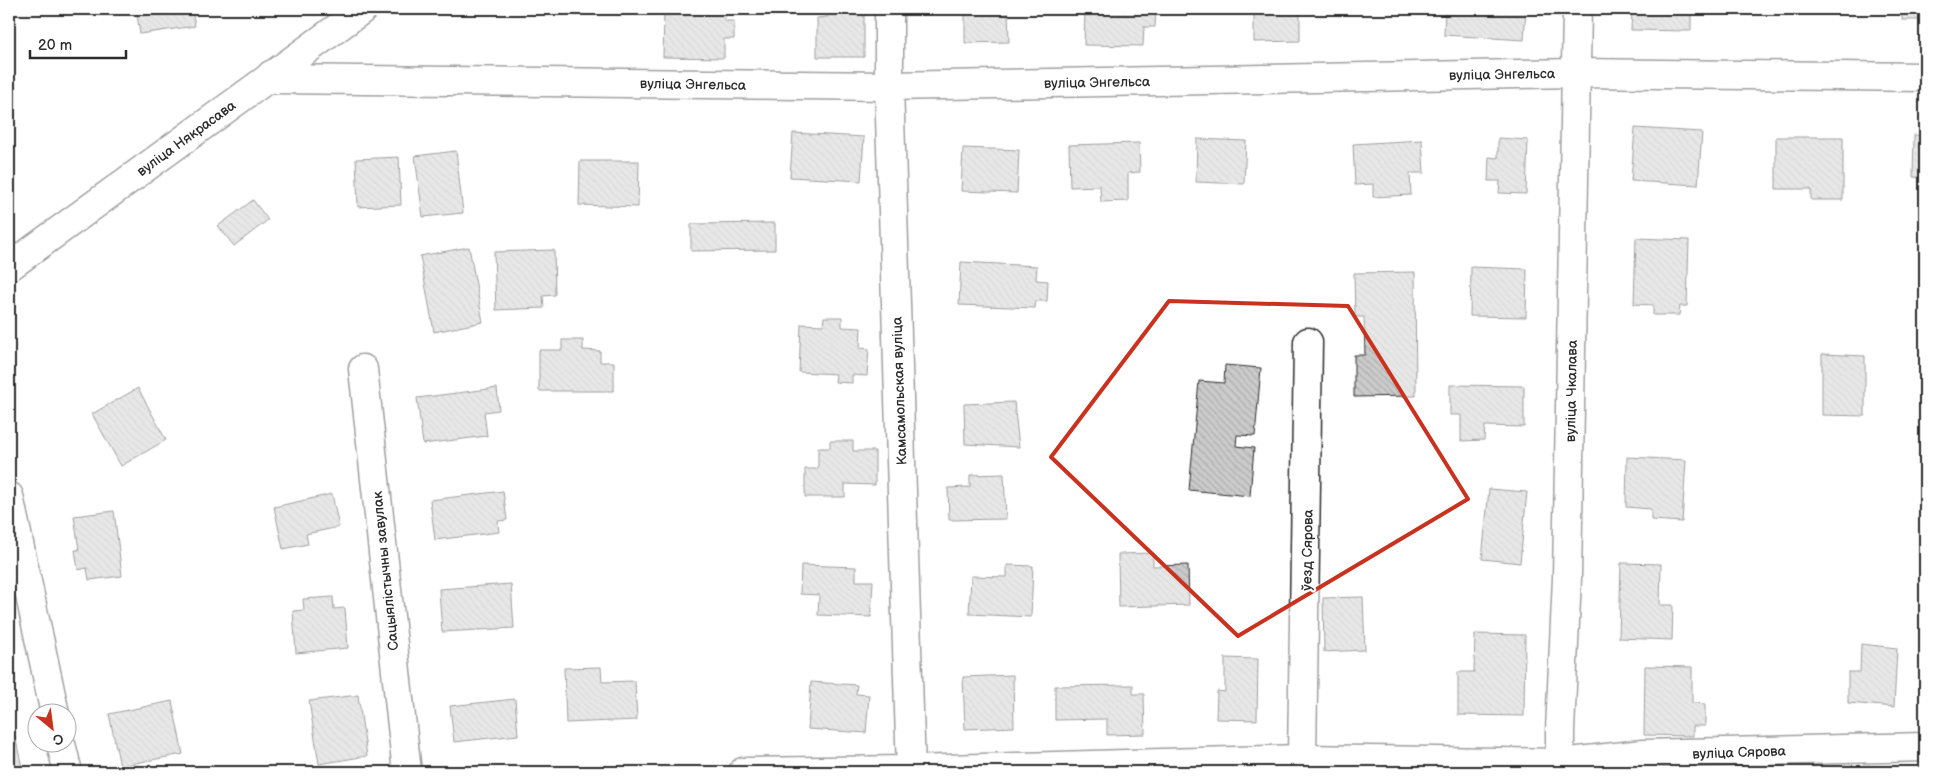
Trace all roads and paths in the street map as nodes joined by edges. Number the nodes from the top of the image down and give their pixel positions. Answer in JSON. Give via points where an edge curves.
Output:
{"nodes":[{"id":1,"x":363,"y":9,"type":"edge"},
{"id":2,"x":889,"y":9,"type":"edge"},
{"id":3,"x":1577,"y":9,"type":"edge"},
{"id":4,"x":1577,"y":73,"type":"junction"},
{"id":5,"x":271,"y":75,"type":"junction"},
{"id":6,"x":1925,"y":78,"type":"edge"},
{"id":7,"x":889,"y":86,"type":"junction"},
{"id":8,"x":9,"y":267,"type":"edge"},
{"id":9,"x":1308,"y":342,"type":"dead end"},
{"id":10,"x":363,"y":369,"type":"dead end"},
{"id":11,"x":9,"y":496,"type":"edge"},
{"id":12,"x":53,"y":704,"type":"edge"},
{"id":13,"x":1925,"y":747,"type":"edge"},
{"id":14,"x":64,"y":754,"type":"edge"},
{"id":15,"x":1302,"y":759,"type":"junction"},
{"id":16,"x":1560,"y":768,"type":"edge"},
{"id":17,"x":912,"y":771,"type":"edge"},
{"id":18,"x":68,"y":772,"type":"edge"},
{"id":19,"x":407,"y":772,"type":"edge"},
{"id":20,"x":743,"y":772,"type":"edge"}],
"edges":[{"from":1,"to":5,"type":"street","name":"вуліца Някрасава"},
{"from":2,"to":7,"type":"street","name":"Камсамольская вуліца"},
{"from":3,"to":4,"type":"street","name":"вуліца Чкалава"},
{"from":4,"to":6,"type":"street","name":"вуліца Энгельса"},
{"from":4,"to":7,"type":"street","name":"вуліца Энгельса"},
{"from":4,"to":16,"type":"street","name":"вуліца Чкалава"},
{"from":5,"to":7,"type":"street","name":"вуліца Энгельса","via":[[275,79]]},
{"from":5,"to":8,"type":"street","name":"вуліца Някрасава"},
{"from":7,"to":17,"type":"street","name":"Камсамольская вуліца"},
{"from":9,"to":15,"type":"street","name":"ўезд Сярова"},
{"from":10,"to":19,"type":"street","name":"Сацыялістычны завулак"},
{"from":11,"to":12,"type":"street"},
{"from":13,"to":16,"type":"street","name":"вуліца Сярова","via":[[1643,754]]},
{"from":14,"to":18,"type":"street"},
{"from":15,"to":16,"type":"street","name":"вуліца Сярова"},
{"from":15,"to":17,"type":"street","name":"вуліца Сярова"},
{"from":17,"to":20,"type":"street","name":"вуліца Сярова"}]}
